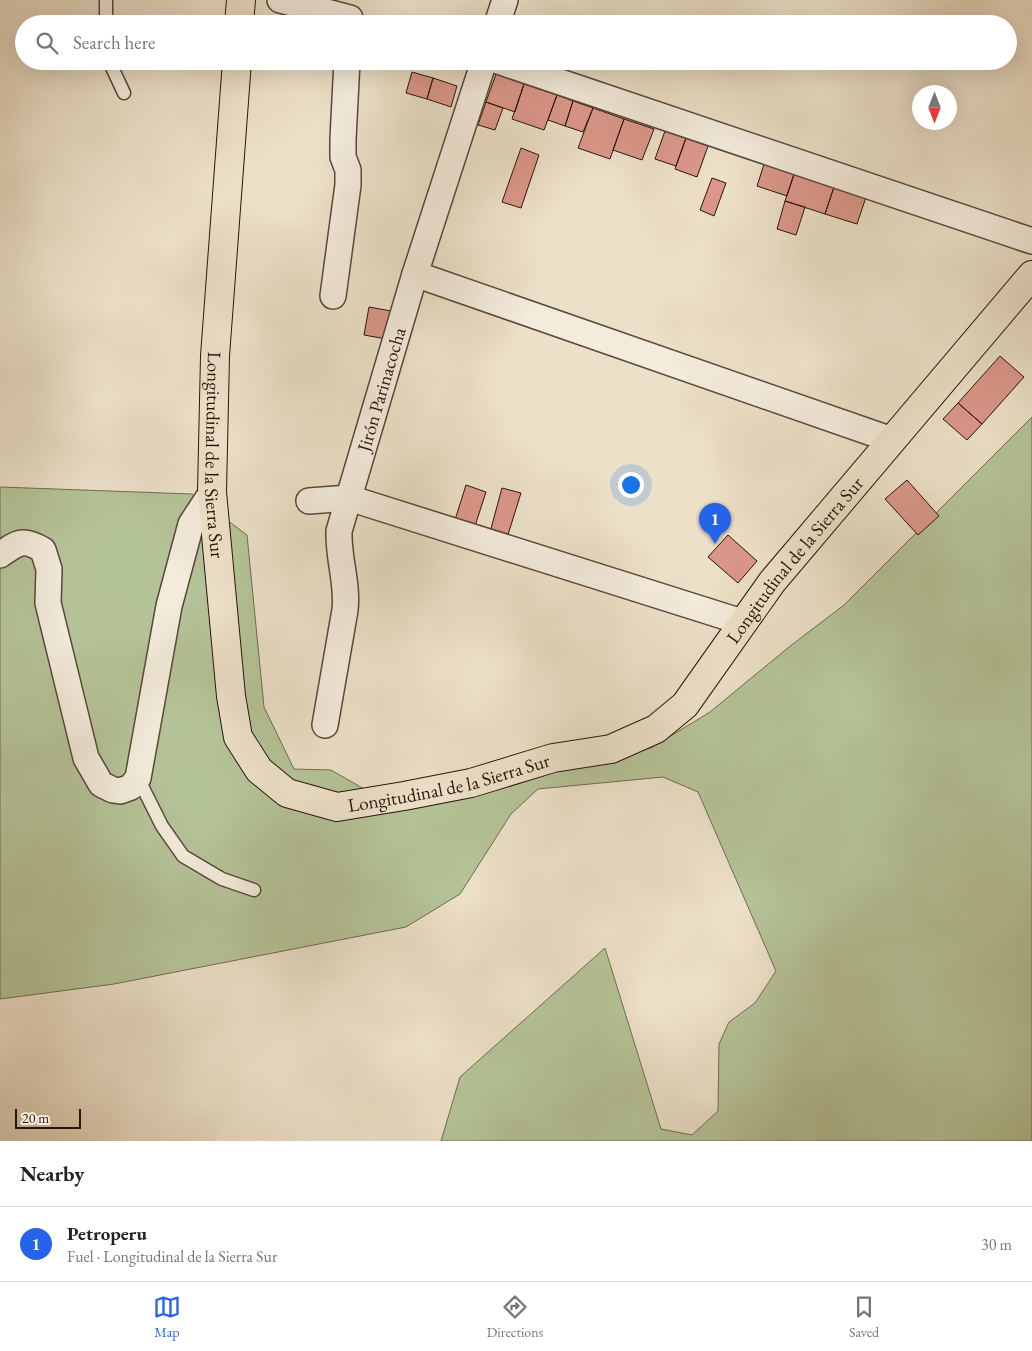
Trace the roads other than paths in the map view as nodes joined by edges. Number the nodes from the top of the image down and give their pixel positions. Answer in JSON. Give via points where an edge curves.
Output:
{"nodes":[{"id":1,"x":106,"y":0,"type":"edge"},
{"id":2,"x":241,"y":0,"type":"edge"},
{"id":3,"x":280,"y":0,"type":"edge"},
{"id":4,"x":505,"y":0,"type":"edge"},
{"id":5,"x":350,"y":14,"type":"edge"},
{"id":6,"x":106,"y":15,"type":"edge"},
{"id":7,"x":240,"y":15,"type":"edge"},
{"id":8,"x":500,"y":15,"type":"edge"},
{"id":9,"x":113,"y":70,"type":"edge"},
{"id":10,"x":235,"y":70,"type":"edge"},
{"id":11,"x":347,"y":70,"type":"edge"},
{"id":12,"x":481,"y":70,"type":"edge"},
{"id":13,"x":525,"y":70,"type":"edge"},
{"id":14,"x":124,"y":93,"type":"dead end"},
{"id":15,"x":1032,"y":241,"type":"edge"},
{"id":16,"x":415,"y":274,"type":"junction"},
{"id":17,"x":1032,"y":275,"type":"edge"},
{"id":18,"x":333,"y":296,"type":"dead end"},
{"id":19,"x":892,"y":440,"type":"junction"},
{"id":20,"x":212,"y":492,"type":"junction"},
{"id":21,"x":349,"y":498,"type":"junction"},
{"id":22,"x":309,"y":501,"type":"dead end"},
{"id":23,"x":0,"y":555,"type":"edge"},
{"id":24,"x":742,"y":622,"type":"junction"},
{"id":25,"x":325,"y":725,"type":"dead end"},
{"id":26,"x":138,"y":778,"type":"junction"},
{"id":27,"x":254,"y":890,"type":"dead end"}],
"edges":[{"from":1,"to":6,"type":"lane"},
{"from":2,"to":7,"type":"main road"},
{"from":3,"to":5,"type":"street"},
{"from":4,"to":8,"type":"street"},
{"from":9,"to":14,"type":"lane"},
{"from":10,"to":20,"type":"main road","name":"Longitudinal de la Sierra Sur","via":[[215,356]]},
{"from":11,"to":18,"type":"street","via":[[343,157],[348,170],[348,186]]},
{"from":12,"to":16,"type":"street","name":"Jirón Parinacocha"},
{"from":13,"to":15,"type":"street"},
{"from":16,"to":19,"type":"street"},
{"from":16,"to":21,"type":"street","name":"Jirón Parinacocha"},
{"from":17,"to":19,"type":"main road","name":"Longitudinal de la Sierra Sur"},
{"from":19,"to":24,"type":"main road","name":"Longitudinal de la Sierra Sur"},
{"from":20,"to":24,"type":"main road","name":"Longitudinal de la Sierra Sur","via":[[231,696],[238,737],[259,770],[287,793],[337,808],[471,782],[553,758],[611,749],[656,729],[684,705]]},
{"from":20,"to":26,"type":"street","via":[[191,524],[169,606]]},
{"from":21,"to":22,"type":"street"},
{"from":21,"to":24,"type":"street"},
{"from":21,"to":25,"type":"street","name":"Jirón Parinacocha","via":[[338,543],[347,593]]},
{"from":23,"to":26,"type":"street","via":[[16,544],[31,543],[43,550],[50,569],[48,603],[86,758],[101,784],[113,790],[131,787]]},
{"from":26,"to":27,"type":"lane","via":[[162,826],[183,856],[222,879]]}]}
